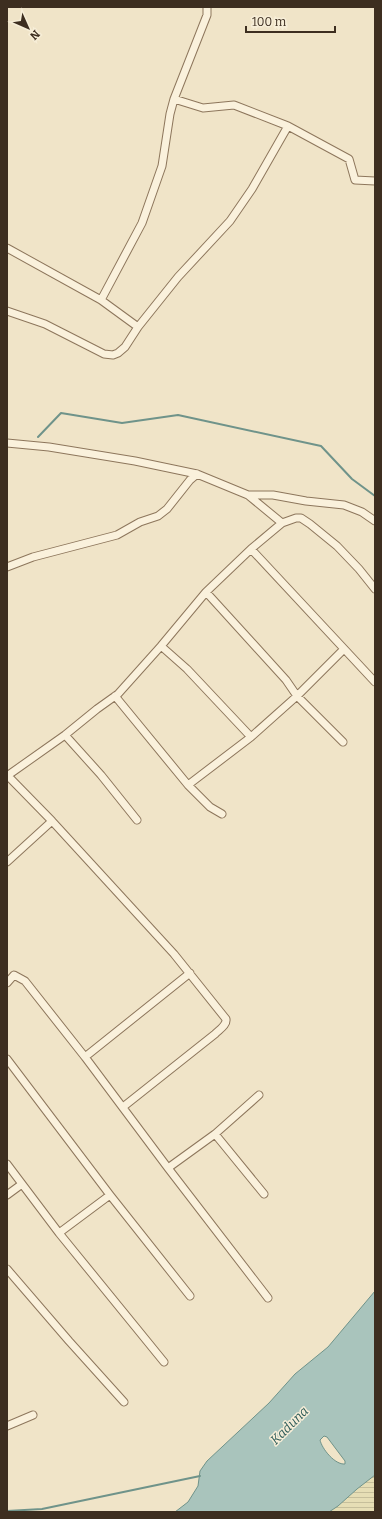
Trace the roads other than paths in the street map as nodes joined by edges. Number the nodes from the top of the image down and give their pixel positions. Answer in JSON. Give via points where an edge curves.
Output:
{"nodes":[{"id":1,"x":208,"y":7,"type":"edge"},
{"id":2,"x":174,"y":99,"type":"junction"},
{"id":3,"x":288,"y":126,"type":"junction"},
{"id":4,"x":375,"y":181,"type":"edge"},
{"id":5,"x":7,"y":248,"type":"edge"},
{"id":6,"x":101,"y":300,"type":"junction"},
{"id":7,"x":7,"y":311,"type":"edge"},
{"id":8,"x":138,"y":327,"type":"junction"},
{"id":9,"x":7,"y":443,"type":"edge"},
{"id":10,"x":197,"y":474,"type":"junction"},
{"id":11,"x":248,"y":495,"type":"junction"},
{"id":12,"x":375,"y":521,"type":"edge"},
{"id":13,"x":282,"y":523,"type":"junction"},
{"id":14,"x":251,"y":550,"type":"junction"},
{"id":15,"x":7,"y":567,"type":"edge"},
{"id":16,"x":375,"y":589,"type":"edge"},
{"id":17,"x":206,"y":592,"type":"junction"},
{"id":18,"x":161,"y":646,"type":"junction"},
{"id":19,"x":344,"y":649,"type":"junction"},
{"id":20,"x":375,"y":682,"type":"edge"},
{"id":21,"x":115,"y":696,"type":"junction"},
{"id":22,"x":298,"y":696,"type":"junction"},
{"id":23,"x":65,"y":735,"type":"junction"},
{"id":24,"x":251,"y":737,"type":"junction"},
{"id":25,"x":343,"y":742,"type":"dead end"},
{"id":26,"x":7,"y":776,"type":"edge"},
{"id":27,"x":188,"y":785,"type":"junction"},
{"id":28,"x":222,"y":814,"type":"dead end"},
{"id":29,"x":137,"y":820,"type":"dead end"},
{"id":30,"x":52,"y":821,"type":"junction"},
{"id":31,"x":7,"y":862,"type":"edge"},
{"id":32,"x":190,"y":973,"type":"junction"},
{"id":33,"x":8,"y":979,"type":"edge"},
{"id":34,"x":85,"y":1057,"type":"junction"},
{"id":35,"x":7,"y":1059,"type":"edge"},
{"id":36,"x":259,"y":1095,"type":"dead end"},
{"id":37,"x":123,"y":1107,"type":"junction"},
{"id":38,"x":215,"y":1134,"type":"junction"},
{"id":39,"x":7,"y":1164,"type":"edge"},
{"id":40,"x":168,"y":1168,"type":"junction"},
{"id":41,"x":22,"y":1184,"type":"junction"},
{"id":42,"x":264,"y":1194,"type":"dead end"},
{"id":43,"x":7,"y":1195,"type":"edge"},
{"id":44,"x":110,"y":1195,"type":"junction"},
{"id":45,"x":59,"y":1233,"type":"junction"},
{"id":46,"x":7,"y":1269,"type":"edge"},
{"id":47,"x":190,"y":1296,"type":"dead end"},
{"id":48,"x":268,"y":1298,"type":"dead end"},
{"id":49,"x":164,"y":1362,"type":"dead end"},
{"id":50,"x":124,"y":1402,"type":"dead end"},
{"id":51,"x":33,"y":1415,"type":"dead end"},
{"id":52,"x":7,"y":1426,"type":"edge"}],
"edges":[{"from":1,"to":2,"type":"street"},
{"from":2,"to":3,"type":"street","via":[[202,108],[234,105]]},
{"from":2,"to":6,"type":"street","via":[[162,166],[142,223]]},
{"from":3,"to":4,"type":"street","via":[[349,159],[355,180]]},
{"from":3,"to":8,"type":"street","via":[[252,189],[230,221],[178,277]]},
{"from":5,"to":6,"type":"street"},
{"from":6,"to":8,"type":"street"},
{"from":7,"to":8,"type":"street","via":[[45,324],[104,354],[118,353]]},
{"from":9,"to":10,"type":"street","via":[[49,447]]},
{"from":10,"to":11,"type":"street"},
{"from":10,"to":15,"type":"street","via":[[158,516],[140,522],[117,535],[33,557]]},
{"from":11,"to":12,"type":"street","via":[[273,495],[344,505],[362,512]]},
{"from":11,"to":13,"type":"street"},
{"from":13,"to":14,"type":"street"},
{"from":13,"to":16,"type":"street","via":[[301,518],[310,524],[337,546]]},
{"from":14,"to":17,"type":"street"},
{"from":14,"to":19,"type":"street"},
{"from":17,"to":18,"type":"street"},
{"from":17,"to":22,"type":"street"},
{"from":18,"to":21,"type":"street"},
{"from":18,"to":24,"type":"street","via":[[187,669]]},
{"from":19,"to":20,"type":"street"},
{"from":19,"to":22,"type":"street"},
{"from":21,"to":23,"type":"street"},
{"from":21,"to":27,"type":"street"},
{"from":22,"to":24,"type":"street"},
{"from":22,"to":25,"type":"street"},
{"from":23,"to":26,"type":"street"},
{"from":23,"to":29,"type":"street"},
{"from":24,"to":27,"type":"street"},
{"from":26,"to":30,"type":"street"},
{"from":27,"to":28,"type":"street","via":[[210,807]]},
{"from":30,"to":31,"type":"street"},
{"from":30,"to":32,"type":"street"},
{"from":32,"to":34,"type":"street"},
{"from":32,"to":37,"type":"street","via":[[226,1022],[216,1034]]},
{"from":33,"to":34,"type":"street","via":[[14,975],[25,981]]},
{"from":34,"to":37,"type":"street"},
{"from":35,"to":44,"type":"street"},
{"from":36,"to":38,"type":"street"},
{"from":37,"to":40,"type":"street"},
{"from":38,"to":40,"type":"street"},
{"from":38,"to":42,"type":"street"},
{"from":39,"to":41,"type":"street"},
{"from":40,"to":48,"type":"street"},
{"from":41,"to":43,"type":"street"},
{"from":41,"to":45,"type":"street"},
{"from":44,"to":45,"type":"street"},
{"from":44,"to":47,"type":"street"},
{"from":45,"to":49,"type":"street"},
{"from":46,"to":50,"type":"street"},
{"from":51,"to":52,"type":"street"}]}
